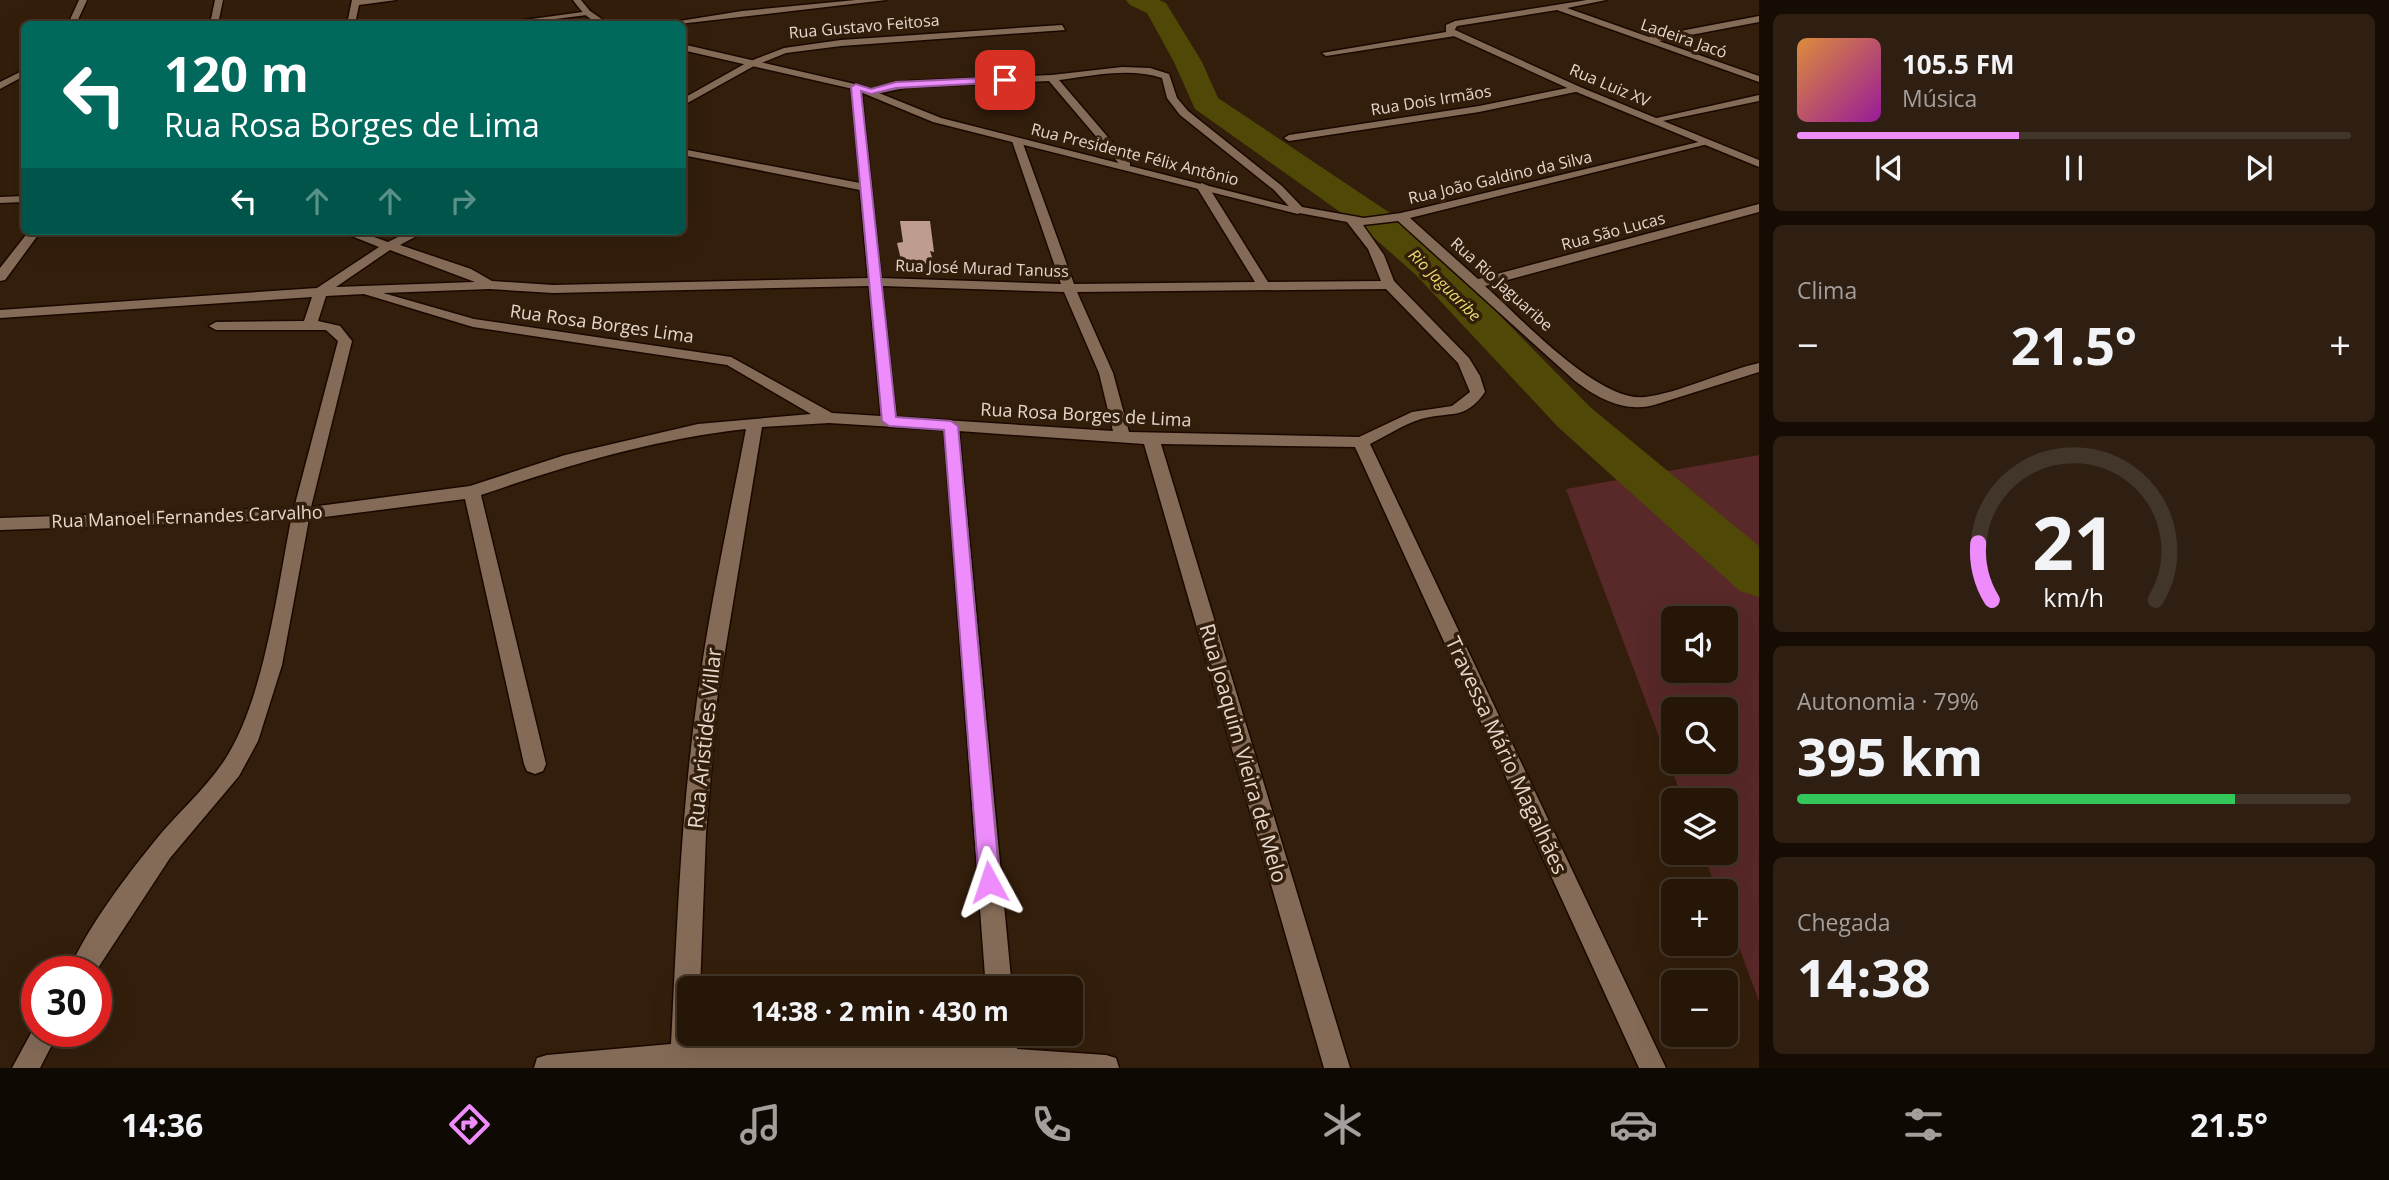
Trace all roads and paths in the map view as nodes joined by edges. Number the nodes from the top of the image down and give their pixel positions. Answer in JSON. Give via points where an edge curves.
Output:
{"nodes":[{"id":1,"x":83,"y":0,"type":"edge"},
{"id":2,"x":219,"y":0,"type":"edge"},
{"id":3,"x":392,"y":0,"type":"edge"},
{"id":4,"x":578,"y":0,"type":"edge"},
{"id":5,"x":882,"y":0,"type":"edge"},
{"id":6,"x":1602,"y":0,"type":"edge"},
{"id":7,"x":356,"y":2,"type":"edge"},
{"id":8,"x":1561,"y":9,"type":"junction"},
{"id":9,"x":587,"y":13,"type":"junction"},
{"id":10,"x":1759,"y":19,"type":"edge"},
{"id":11,"x":73,"y":21,"type":"edge"},
{"id":12,"x":215,"y":21,"type":"edge"},
{"id":13,"x":352,"y":21,"type":"edge"},
{"id":14,"x":523,"y":21,"type":"edge"},
{"id":15,"x":600,"y":21,"type":"edge"},
{"id":16,"x":686,"y":21,"type":"edge"},
{"id":17,"x":1062,"y":28,"type":"dead end"},
{"id":18,"x":1452,"y":32,"type":"junction"},
{"id":19,"x":1647,"y":40,"type":"junction"},
{"id":20,"x":686,"y":48,"type":"edge"},
{"id":21,"x":1326,"y":53,"type":"dead end"},
{"id":22,"x":751,"y":64,"type":"junction"},
{"id":23,"x":21,"y":75,"type":"edge"},
{"id":24,"x":1052,"y":78,"type":"junction"},
{"id":25,"x":1759,"y":79,"type":"edge"},
{"id":26,"x":0,"y":86,"type":"edge"},
{"id":27,"x":856,"y":87,"type":"junction"},
{"id":28,"x":1577,"y":89,"type":"junction"},
{"id":29,"x":871,"y":92,"type":"junction"},
{"id":30,"x":1759,"y":98,"type":"edge"},
{"id":31,"x":686,"y":101,"type":"edge"},
{"id":32,"x":1653,"y":120,"type":"junction"},
{"id":33,"x":1289,"y":138,"type":"dead end"},
{"id":34,"x":1017,"y":141,"type":"junction"},
{"id":35,"x":1707,"y":143,"type":"junction"},
{"id":36,"x":686,"y":153,"type":"edge"},
{"id":37,"x":1759,"y":164,"type":"edge"},
{"id":38,"x":1126,"y":165,"type":"junction"},
{"id":39,"x":1202,"y":187,"type":"junction"},
{"id":40,"x":867,"y":188,"type":"junction"},
{"id":41,"x":21,"y":199,"type":"edge"},
{"id":42,"x":0,"y":200,"type":"edge"},
{"id":43,"x":1759,"y":208,"type":"edge"},
{"id":44,"x":1298,"y":211,"type":"junction"},
{"id":45,"x":1395,"y":218,"type":"junction"},
{"id":46,"x":1358,"y":222,"type":"junction"},
{"id":47,"x":32,"y":235,"type":"edge"},
{"id":48,"x":356,"y":235,"type":"edge"},
{"id":49,"x":412,"y":235,"type":"edge"},
{"id":50,"x":387,"y":247,"type":"junction"},
{"id":51,"x":0,"y":277,"type":"edge"},
{"id":52,"x":876,"y":282,"type":"junction"},
{"id":53,"x":1476,"y":284,"type":"junction"},
{"id":54,"x":490,"y":285,"type":"junction"},
{"id":55,"x":1389,"y":285,"type":"junction"},
{"id":56,"x":1264,"y":287,"type":"junction"},
{"id":57,"x":1069,"y":288,"type":"junction"},
{"id":58,"x":358,"y":290,"type":"junction"},
{"id":59,"x":320,"y":292,"type":"junction"},
{"id":60,"x":240,"y":298,"type":"junction"},
{"id":61,"x":0,"y":314,"type":"edge"},
{"id":62,"x":310,"y":325,"type":"junction"},
{"id":63,"x":1759,"y":367,"type":"edge"},
{"id":64,"x":829,"y":418,"type":"junction"},
{"id":65,"x":889,"y":421,"type":"junction"},
{"id":66,"x":755,"y":423,"type":"junction"},
{"id":67,"x":951,"y":426,"type":"junction"},
{"id":68,"x":1122,"y":437,"type":"junction"},
{"id":69,"x":1151,"y":439,"type":"junction"},
{"id":70,"x":1361,"y":442,"type":"junction"},
{"id":71,"x":472,"y":492,"type":"junction"},
{"id":72,"x":301,"y":514,"type":"junction"},
{"id":73,"x":1,"y":525,"type":"edge"},
{"id":74,"x":535,"y":764,"type":"dead end"},
{"id":75,"x":91,"y":956,"type":"edge"},
{"id":76,"x":998,"y":976,"type":"edge"},
{"id":77,"x":1003,"y":1046,"type":"edge"},
{"id":78,"x":37,"y":1047,"type":"edge"},
{"id":79,"x":684,"y":1056,"type":"junction"},
{"id":80,"x":1005,"y":1062,"type":"junction"},
{"id":81,"x":775,"y":1063,"type":"edge"},
{"id":82,"x":25,"y":1068,"type":"edge"},
{"id":83,"x":547,"y":1068,"type":"edge"},
{"id":84,"x":1106,"y":1068,"type":"edge"},
{"id":85,"x":1337,"y":1068,"type":"edge"},
{"id":86,"x":1653,"y":1068,"type":"edge"}],
"edges":[{"from":1,"to":11,"type":"street"},
{"from":2,"to":12,"type":"street"},
{"from":3,"to":7,"type":"street"},
{"from":4,"to":9,"type":"street"},
{"from":5,"to":16,"type":"street"},
{"from":6,"to":8,"type":"street"},
{"from":7,"to":13,"type":"street"},
{"from":8,"to":18,"type":"street","via":[[1455,24],[1449,27]]},
{"from":8,"to":19,"type":"street","name":"Ladeira Jacó"},
{"from":9,"to":14,"type":"street"},
{"from":9,"to":15,"type":"street"},
{"from":10,"to":19,"type":"street"},
{"from":17,"to":22,"type":"street","name":"Rua Gustavo Feitosa","via":[[841,43],[784,51]]},
{"from":18,"to":21,"type":"street"},
{"from":18,"to":28,"type":"street","name":"Rua Luiz XV"},
{"from":19,"to":25,"type":"street","name":"Ladeira Jacó"},
{"from":20,"to":22,"type":"street","name":"Rua Presidente Félix Antônio"},
{"from":22,"to":27,"type":"street","name":"Rua Presidente Félix Antônio"},
{"from":22,"to":31,"type":"street","name":"Rua Gustavo Feitosa"},
{"from":23,"to":26,"type":"street"},
{"from":24,"to":29,"type":"street","via":[[911,84]]},
{"from":24,"to":38,"type":"street"},
{"from":24,"to":44,"type":"street","via":[[1122,70],[1163,74],[1184,113],[1278,188]]},
{"from":27,"to":29,"type":"street","name":"Rua Presidente Félix Antônio"},
{"from":27,"to":40,"type":"street"},
{"from":28,"to":32,"type":"street","name":"Rua Luiz XV"},
{"from":28,"to":33,"type":"street","name":"Rua Dois Irmãos"},
{"from":29,"to":34,"type":"street","name":"Rua Presidente Félix Antônio","via":[[937,120]]},
{"from":30,"to":32,"type":"street"},
{"from":32,"to":35,"type":"street","name":"Rua Luiz XV"},
{"from":34,"to":38,"type":"street","name":"Rua Presidente Félix Antônio"},
{"from":34,"to":57,"type":"street"},
{"from":35,"to":37,"type":"street","name":"Rua Luiz XV"},
{"from":35,"to":45,"type":"street","name":"Rua João Galdino da Silva"},
{"from":36,"to":40,"type":"street"},
{"from":38,"to":39,"type":"street","name":"Rua Presidente Félix Antônio"},
{"from":39,"to":44,"type":"street","name":"Rua Presidente Félix Antônio"},
{"from":39,"to":56,"type":"street"},
{"from":40,"to":52,"type":"street"},
{"from":41,"to":42,"type":"street"},
{"from":43,"to":53,"type":"street","name":"Rua São Lucas"},
{"from":44,"to":46,"type":"street","name":"Rua João Galdino da Silva"},
{"from":45,"to":46,"type":"street","name":"Rua João Galdino da Silva"},
{"from":45,"to":53,"type":"street","name":"Rua Rio Jaguaribe"},
{"from":46,"to":55,"type":"street","name":"Rua Rosa Borges de Lima"},
{"from":47,"to":51,"type":"street"},
{"from":48,"to":50,"type":"street"},
{"from":49,"to":50,"type":"street"},
{"from":50,"to":54,"type":"street","via":[[466,272]]},
{"from":50,"to":59,"type":"street"},
{"from":52,"to":54,"type":"street","name":"Rua José Murad Tanuss","via":[[636,289]]},
{"from":52,"to":57,"type":"street","name":"Rua José Murad Tanuss"},
{"from":52,"to":65,"type":"street"},
{"from":53,"to":63,"type":"street","name":"Rua Rio Jaguaribe","via":[[1580,378],[1607,396],[1634,404]]},
{"from":54,"to":58,"type":"street","name":"Rua José Murad Tanuss"},
{"from":55,"to":56,"type":"street","name":"Rua José Murad Tanuss"},
{"from":55,"to":70,"type":"street","name":"Rua Rosa Borges de Lima","via":[[1462,359],[1476,379],[1478,392],[1456,410],[1417,415]]},
{"from":56,"to":57,"type":"street","name":"Rua José Murad Tanuss"},
{"from":57,"to":68,"type":"street","via":[[1105,373]]},
{"from":58,"to":59,"type":"street","name":"Rua José Murad Tanuss"},
{"from":58,"to":64,"type":"street","name":"Rua Rosa Borges Lima","via":[[473,323],[731,361]]},
{"from":59,"to":60,"type":"street","name":"Rua José Murad Tanuss"},
{"from":59,"to":62,"type":"street"},
{"from":60,"to":61,"type":"street","name":"Rua José Murad Tanuss"},
{"from":60,"to":62,"type":"street","via":[[216,327]]},
{"from":62,"to":72,"type":"street","via":[[333,327],[345,341]]},
{"from":64,"to":65,"type":"street","name":"Rua Rosa Borges de Lima"},
{"from":64,"to":66,"type":"street","name":"Rua Rosa Borges de Lima"},
{"from":65,"to":67,"type":"street","name":"Rua Rosa Borges de Lima"},
{"from":66,"to":71,"type":"street","name":"Rua Rosa Borges de Lima","via":[[644,440],[565,460]]},
{"from":66,"to":79,"type":"street","name":"Rua Aristides Villar","via":[[706,703],[694,823]]},
{"from":67,"to":68,"type":"street","name":"Rua Rosa Borges de Lima"},
{"from":67,"to":76,"type":"street"},
{"from":68,"to":69,"type":"street","name":"Rua Rosa Borges de Lima"},
{"from":69,"to":70,"type":"street","name":"Rua Rosa Borges de Lima"},
{"from":69,"to":85,"type":"street","name":"Rua Joaquim Vieira de Melo"},
{"from":70,"to":86,"type":"street","name":"Travessa Mário Magalhães"},
{"from":71,"to":72,"type":"street","name":"Rua Manoel Fernandes Carvalho"},
{"from":71,"to":74,"type":"street"},
{"from":72,"to":73,"type":"street","name":"Rua Manoel Fernandes Carvalho"},
{"from":72,"to":75,"type":"street","via":[[272,665],[247,741],[211,795],[162,850]]},
{"from":77,"to":80,"type":"street"},
{"from":78,"to":82,"type":"street"},
{"from":79,"to":81,"type":"street"},
{"from":79,"to":83,"type":"street"},
{"from":80,"to":81,"type":"street"},
{"from":80,"to":84,"type":"street"}]}
